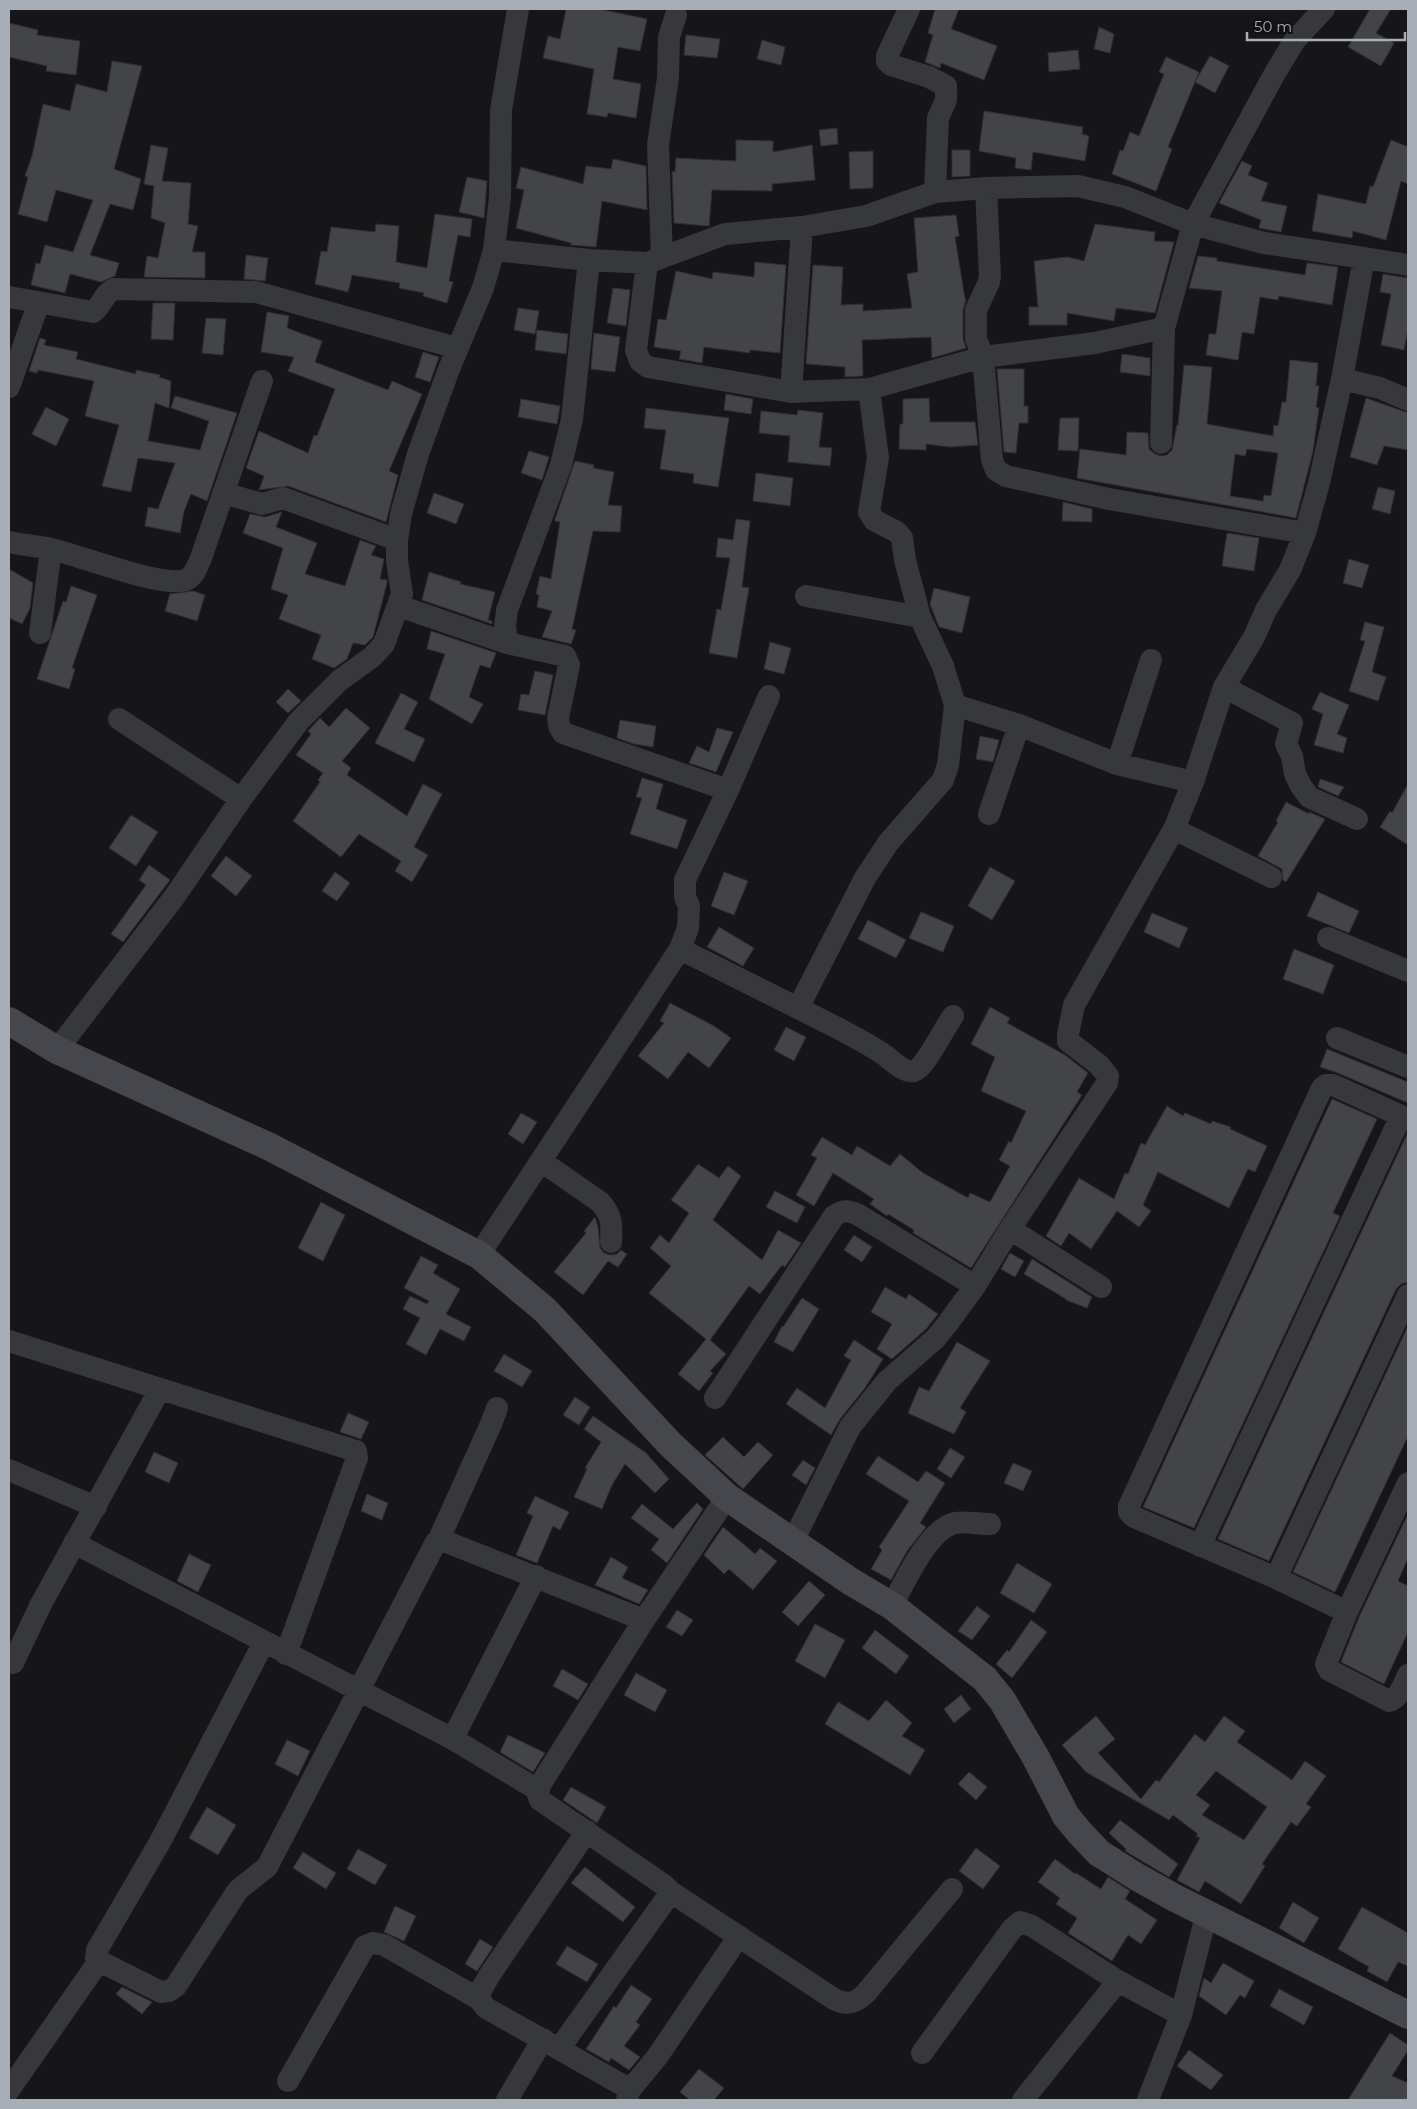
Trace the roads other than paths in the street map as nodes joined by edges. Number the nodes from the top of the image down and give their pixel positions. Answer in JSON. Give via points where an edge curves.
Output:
{"nodes":[{"id":1,"x":518,"y":9,"type":"edge"},
{"id":2,"x":909,"y":9,"type":"edge"},
{"id":3,"x":1324,"y":9,"type":"edge"},
{"id":4,"x":676,"y":15,"type":"dead end"},
{"id":5,"x":986,"y":188,"type":"junction"},
{"id":6,"x":935,"y":192,"type":"junction"},
{"id":7,"x":1193,"y":224,"type":"junction"},
{"id":8,"x":802,"y":227,"type":"junction"},
{"id":9,"x":494,"y":250,"type":"junction"},
{"id":10,"x":1364,"y":258,"type":"junction"},
{"id":11,"x":589,"y":260,"type":"junction"},
{"id":12,"x":654,"y":260,"type":"junction"},
{"id":13,"x":1408,"y":265,"type":"edge"},
{"id":14,"x":9,"y":297,"type":"edge"},
{"id":15,"x":39,"y":302,"type":"junction"},
{"id":16,"x":1164,"y":328,"type":"junction"},
{"id":17,"x":458,"y":348,"type":"junction"},
{"id":18,"x":983,"y":357,"type":"junction"},
{"id":19,"x":1342,"y":379,"type":"junction"},
{"id":20,"x":262,"y":380,"type":"dead end"},
{"id":21,"x":9,"y":387,"type":"edge"},
{"id":22,"x":868,"y":388,"type":"junction"},
{"id":23,"x":790,"y":392,"type":"junction"},
{"id":24,"x":1408,"y":400,"type":"edge"},
{"id":25,"x":1161,"y":443,"type":"dead end"},
{"id":26,"x":223,"y":493,"type":"junction"},
{"id":27,"x":1304,"y":533,"type":"junction"},
{"id":28,"x":397,"y":540,"type":"junction"},
{"id":29,"x":9,"y":542,"type":"edge"},
{"id":30,"x":51,"y":549,"type":"junction"},
{"id":31,"x":806,"y":596,"type":"dead end"},
{"id":32,"x":399,"y":606,"type":"junction"},
{"id":33,"x":920,"y":617,"type":"junction"},
{"id":34,"x":40,"y":633,"type":"dead end"},
{"id":35,"x":507,"y":642,"type":"junction"},
{"id":36,"x":1151,"y":660,"type":"dead end"},
{"id":37,"x":1224,"y":688,"type":"junction"},
{"id":38,"x":769,"y":696,"type":"dead end"},
{"id":39,"x":955,"y":705,"type":"junction"},
{"id":40,"x":119,"y":719,"type":"dead end"},
{"id":41,"x":1019,"y":725,"type":"junction"},
{"id":42,"x":1117,"y":764,"type":"junction"},
{"id":43,"x":1193,"y":782,"type":"junction"},
{"id":44,"x":728,"y":790,"type":"junction"},
{"id":45,"x":241,"y":799,"type":"junction"},
{"id":46,"x":989,"y":814,"type":"dead end"},
{"id":47,"x":1357,"y":819,"type":"dead end"},
{"id":48,"x":1174,"y":829,"type":"junction"},
{"id":49,"x":1271,"y":876,"type":"dead end"},
{"id":50,"x":1328,"y":938,"type":"dead end"},
{"id":51,"x":680,"y":949,"type":"junction"},
{"id":52,"x":1408,"y":971,"type":"edge"},
{"id":53,"x":798,"y":1008,"type":"junction"},
{"id":54,"x":952,"y":1016,"type":"dead end"},
{"id":55,"x":9,"y":1021,"type":"edge"},
{"id":56,"x":1337,"y":1038,"type":"dead end"},
{"id":57,"x":57,"y":1050,"type":"junction"},
{"id":58,"x":1408,"y":1067,"type":"edge"},
{"id":59,"x":1405,"y":1118,"type":"edge"},
{"id":60,"x":541,"y":1161,"type":"junction"},
{"id":61,"x":1010,"y":1229,"type":"junction"},
{"id":62,"x":611,"y":1242,"type":"dead end"},
{"id":63,"x":479,"y":1255,"type":"junction"},
{"id":64,"x":975,"y":1286,"type":"junction"},
{"id":65,"x":1101,"y":1287,"type":"dead end"},
{"id":66,"x":1408,"y":1295,"type":"edge"},
{"id":67,"x":9,"y":1341,"type":"edge"},
{"id":68,"x":160,"y":1389,"type":"junction"},
{"id":69,"x":715,"y":1398,"type":"dead end"},
{"id":70,"x":497,"y":1408,"type":"dead end"},
{"id":71,"x":9,"y":1470,"type":"edge"},
{"id":72,"x":1408,"y":1483,"type":"edge"},
{"id":73,"x":727,"y":1497,"type":"junction"},
{"id":74,"x":96,"y":1507,"type":"junction"},
{"id":75,"x":990,"y":1524,"type":"dead end"},
{"id":76,"x":439,"y":1539,"type":"junction"},
{"id":77,"x":74,"y":1543,"type":"junction"},
{"id":78,"x":792,"y":1543,"type":"junction"},
{"id":79,"x":1200,"y":1546,"type":"junction"},
{"id":80,"x":536,"y":1576,"type":"junction"},
{"id":81,"x":1276,"y":1578,"type":"junction"},
{"id":82,"x":892,"y":1606,"type":"junction"},
{"id":83,"x":1347,"y":1612,"type":"junction"},
{"id":84,"x":644,"y":1620,"type":"junction"},
{"id":85,"x":264,"y":1642,"type":"junction"},
{"id":86,"x":286,"y":1654,"type":"junction"},
{"id":87,"x":14,"y":1663,"type":"dead end"},
{"id":88,"x":1404,"y":1685,"type":"edge"},
{"id":89,"x":358,"y":1691,"type":"junction"},
{"id":90,"x":450,"y":1738,"type":"junction"},
{"id":91,"x":538,"y":1790,"type":"junction"},
{"id":92,"x":587,"y":1831,"type":"junction"},
{"id":93,"x":952,"y":1889,"type":"dead end"},
{"id":94,"x":671,"y":1892,"type":"junction"},
{"id":95,"x":1207,"y":1912,"type":"junction"},
{"id":96,"x":739,"y":1936,"type":"junction"},
{"id":97,"x":99,"y":1961,"type":"junction"},
{"id":98,"x":1118,"y":1981,"type":"junction"},
{"id":99,"x":479,"y":2000,"type":"junction"},
{"id":100,"x":1181,"y":2015,"type":"junction"},
{"id":101,"x":1408,"y":2015,"type":"edge"},
{"id":102,"x":551,"y":2044,"type":"junction"},
{"id":103,"x":922,"y":2053,"type":"dead end"},
{"id":104,"x":288,"y":2082,"type":"dead end"},
{"id":105,"x":9,"y":2090,"type":"edge"},
{"id":106,"x":628,"y":2096,"type":"edge"},
{"id":107,"x":507,"y":2100,"type":"edge"},
{"id":108,"x":1023,"y":2100,"type":"edge"},
{"id":109,"x":1148,"y":2100,"type":"edge"}],
"edges":[{"from":1,"to":9,"type":"street","via":[[501,110],[500,197]]},
{"from":2,"to":6,"type":"street","via":[[887,61],[946,86],[946,100],[938,118]]},
{"from":3,"to":7,"type":"street","via":[[1295,40],[1280,64]]},
{"from":4,"to":12,"type":"street","via":[[669,37],[668,78],[658,145]]},
{"from":5,"to":6,"type":"street"},
{"from":5,"to":7,"type":"street","via":[[1078,186],[1125,197]]},
{"from":5,"to":18,"type":"street","via":[[990,276],[976,310],[976,339]]},
{"from":6,"to":8,"type":"street","via":[[866,216]]},
{"from":7,"to":10,"type":"street","via":[[1264,243]]},
{"from":7,"to":16,"type":"street"},
{"from":8,"to":12,"type":"street","via":[[725,234]]},
{"from":8,"to":23,"type":"street"},
{"from":9,"to":11,"type":"street"},
{"from":9,"to":17,"type":"street","via":[[483,288]]},
{"from":10,"to":13,"type":"street"},
{"from":10,"to":19,"type":"street"},
{"from":11,"to":12,"type":"street"},
{"from":11,"to":35,"type":"street","via":[[572,419],[561,466],[507,610]]},
{"from":12,"to":23,"type":"street","via":[[636,350],[640,361],[648,367]]},
{"from":14,"to":15,"type":"street"},
{"from":15,"to":17,"type":"street","via":[[93,312],[114,289],[256,292]]},
{"from":15,"to":21,"type":"street"},
{"from":16,"to":18,"type":"street","via":[[1095,344]]},
{"from":16,"to":25,"type":"street"},
{"from":17,"to":28,"type":"street","via":[[418,454]]},
{"from":18,"to":22,"type":"street"},
{"from":18,"to":27,"type":"street","via":[[992,460],[1001,473],[1109,499]]},
{"from":19,"to":24,"type":"street","via":[[1380,388]]},
{"from":19,"to":27,"type":"street","via":[[1319,483]]},
{"from":20,"to":26,"type":"street"},
{"from":22,"to":23,"type":"street"},
{"from":22,"to":33,"type":"street","via":[[878,458],[869,512],[874,520],[902,538]]},
{"from":26,"to":28,"type":"street","via":[[262,504],[283,498]]},
{"from":26,"to":30,"type":"street","via":[[197,567],[186,580],[142,575]]},
{"from":27,"to":37,"type":"street","via":[[1290,570]]},
{"from":28,"to":32,"type":"street","via":[[402,594]]},
{"from":29,"to":30,"type":"street"},
{"from":30,"to":34,"type":"street"},
{"from":31,"to":33,"type":"street"},
{"from":32,"to":35,"type":"street"},
{"from":32,"to":45,"type":"street","via":[[384,644],[340,680],[300,721]]},
{"from":33,"to":39,"type":"street","via":[[943,666]]},
{"from":35,"to":44,"type":"street","via":[[568,659],[558,718],[563,732]]},
{"from":36,"to":42,"type":"street"},
{"from":37,"to":43,"type":"street"},
{"from":37,"to":47,"type":"street","via":[[1292,723],[1286,744],[1292,756],[1294,774],[1301,786],[1309,797]]},
{"from":38,"to":44,"type":"street"},
{"from":39,"to":41,"type":"street"},
{"from":39,"to":53,"type":"street","via":[[948,766],[943,780],[888,843],[864,878]]},
{"from":40,"to":45,"type":"street"},
{"from":41,"to":42,"type":"street"},
{"from":41,"to":46,"type":"street"},
{"from":42,"to":43,"type":"street"},
{"from":43,"to":48,"type":"street"},
{"from":44,"to":51,"type":"street","via":[[686,880],[688,928]]},
{"from":45,"to":57,"type":"street","via":[[175,896]]},
{"from":48,"to":49,"type":"street"},
{"from":48,"to":61,"type":"street","via":[[1074,1005],[1068,1042],[1099,1065],[1108,1076],[1107,1083]]},
{"from":50,"to":52,"type":"street"},
{"from":51,"to":53,"type":"street"},
{"from":51,"to":60,"type":"street"},
{"from":53,"to":54,"type":"street","via":[[868,1044],[902,1069],[912,1072],[923,1062]]},
{"from":55,"to":57,"type":"street"},
{"from":56,"to":58,"type":"street"},
{"from":57,"to":63,"type":"street","via":[[268,1146]]},
{"from":59,"to":79,"type":"street"},
{"from":59,"to":79,"type":"street","via":[[1333,1085],[1322,1088],[1128,1506],[1134,1517]]},
{"from":60,"to":62,"type":"street","via":[[608,1211]]},
{"from":60,"to":63,"type":"street"},
{"from":61,"to":64,"type":"street"},
{"from":61,"to":65,"type":"street"},
{"from":63,"to":73,"type":"street","via":[[545,1310],[670,1444]]},
{"from":64,"to":69,"type":"street","via":[[857,1214],[842,1210],[834,1216]]},
{"from":64,"to":78,"type":"street","via":[[936,1338],[886,1381],[850,1427]]},
{"from":66,"to":81,"type":"street"},
{"from":67,"to":68,"type":"street"},
{"from":68,"to":74,"type":"street"},
{"from":68,"to":86,"type":"street","via":[[345,1447],[358,1454]]},
{"from":70,"to":76,"type":"street"},
{"from":71,"to":74,"type":"street"},
{"from":72,"to":83,"type":"street"},
{"from":73,"to":78,"type":"street"},
{"from":73,"to":84,"type":"street"},
{"from":74,"to":77,"type":"street"},
{"from":75,"to":82,"type":"street","via":[[955,1523],[942,1528],[919,1555]]},
{"from":76,"to":80,"type":"street"},
{"from":76,"to":89,"type":"street"},
{"from":77,"to":85,"type":"street"},
{"from":77,"to":87,"type":"street"},
{"from":78,"to":82,"type":"street"},
{"from":79,"to":81,"type":"street"},
{"from":80,"to":84,"type":"street"},
{"from":80,"to":90,"type":"street"},
{"from":81,"to":83,"type":"street"},
{"from":82,"to":95,"type":"street","via":[[968,1664],[991,1686],[1016,1724],[1066,1816],[1099,1853],[1137,1878]]},
{"from":83,"to":88,"type":"street","via":[[1326,1660],[1327,1668],[1386,1701],[1394,1700]]},
{"from":84,"to":91,"type":"street"},
{"from":85,"to":86,"type":"street"},
{"from":85,"to":97,"type":"street","via":[[160,1842],[100,1944],[96,1954]]},
{"from":86,"to":89,"type":"street"},
{"from":89,"to":90,"type":"street"},
{"from":89,"to":97,"type":"street","via":[[267,1867],[238,1890],[173,1989],[160,1992]]},
{"from":90,"to":91,"type":"street"},
{"from":91,"to":92,"type":"street","via":[[540,1800]]},
{"from":92,"to":94,"type":"street"},
{"from":92,"to":99,"type":"street","via":[[489,1976]]},
{"from":93,"to":96,"type":"street","via":[[866,1993],[851,2003],[834,1998]]},
{"from":94,"to":96,"type":"street"},
{"from":94,"to":102,"type":"street"},
{"from":95,"to":100,"type":"street"},
{"from":95,"to":101,"type":"street"},
{"from":96,"to":106,"type":"street"},
{"from":97,"to":105,"type":"street"},
{"from":98,"to":100,"type":"street"},
{"from":98,"to":103,"type":"street","via":[[1032,1926],[1018,1922]]},
{"from":98,"to":108,"type":"street"},
{"from":99,"to":102,"type":"street","via":[[486,2008]]},
{"from":99,"to":104,"type":"street","via":[[384,1945],[373,1943],[364,1946]]},
{"from":100,"to":109,"type":"street"},
{"from":102,"to":106,"type":"street","via":[[624,2086]]},
{"from":102,"to":107,"type":"street"}]}
